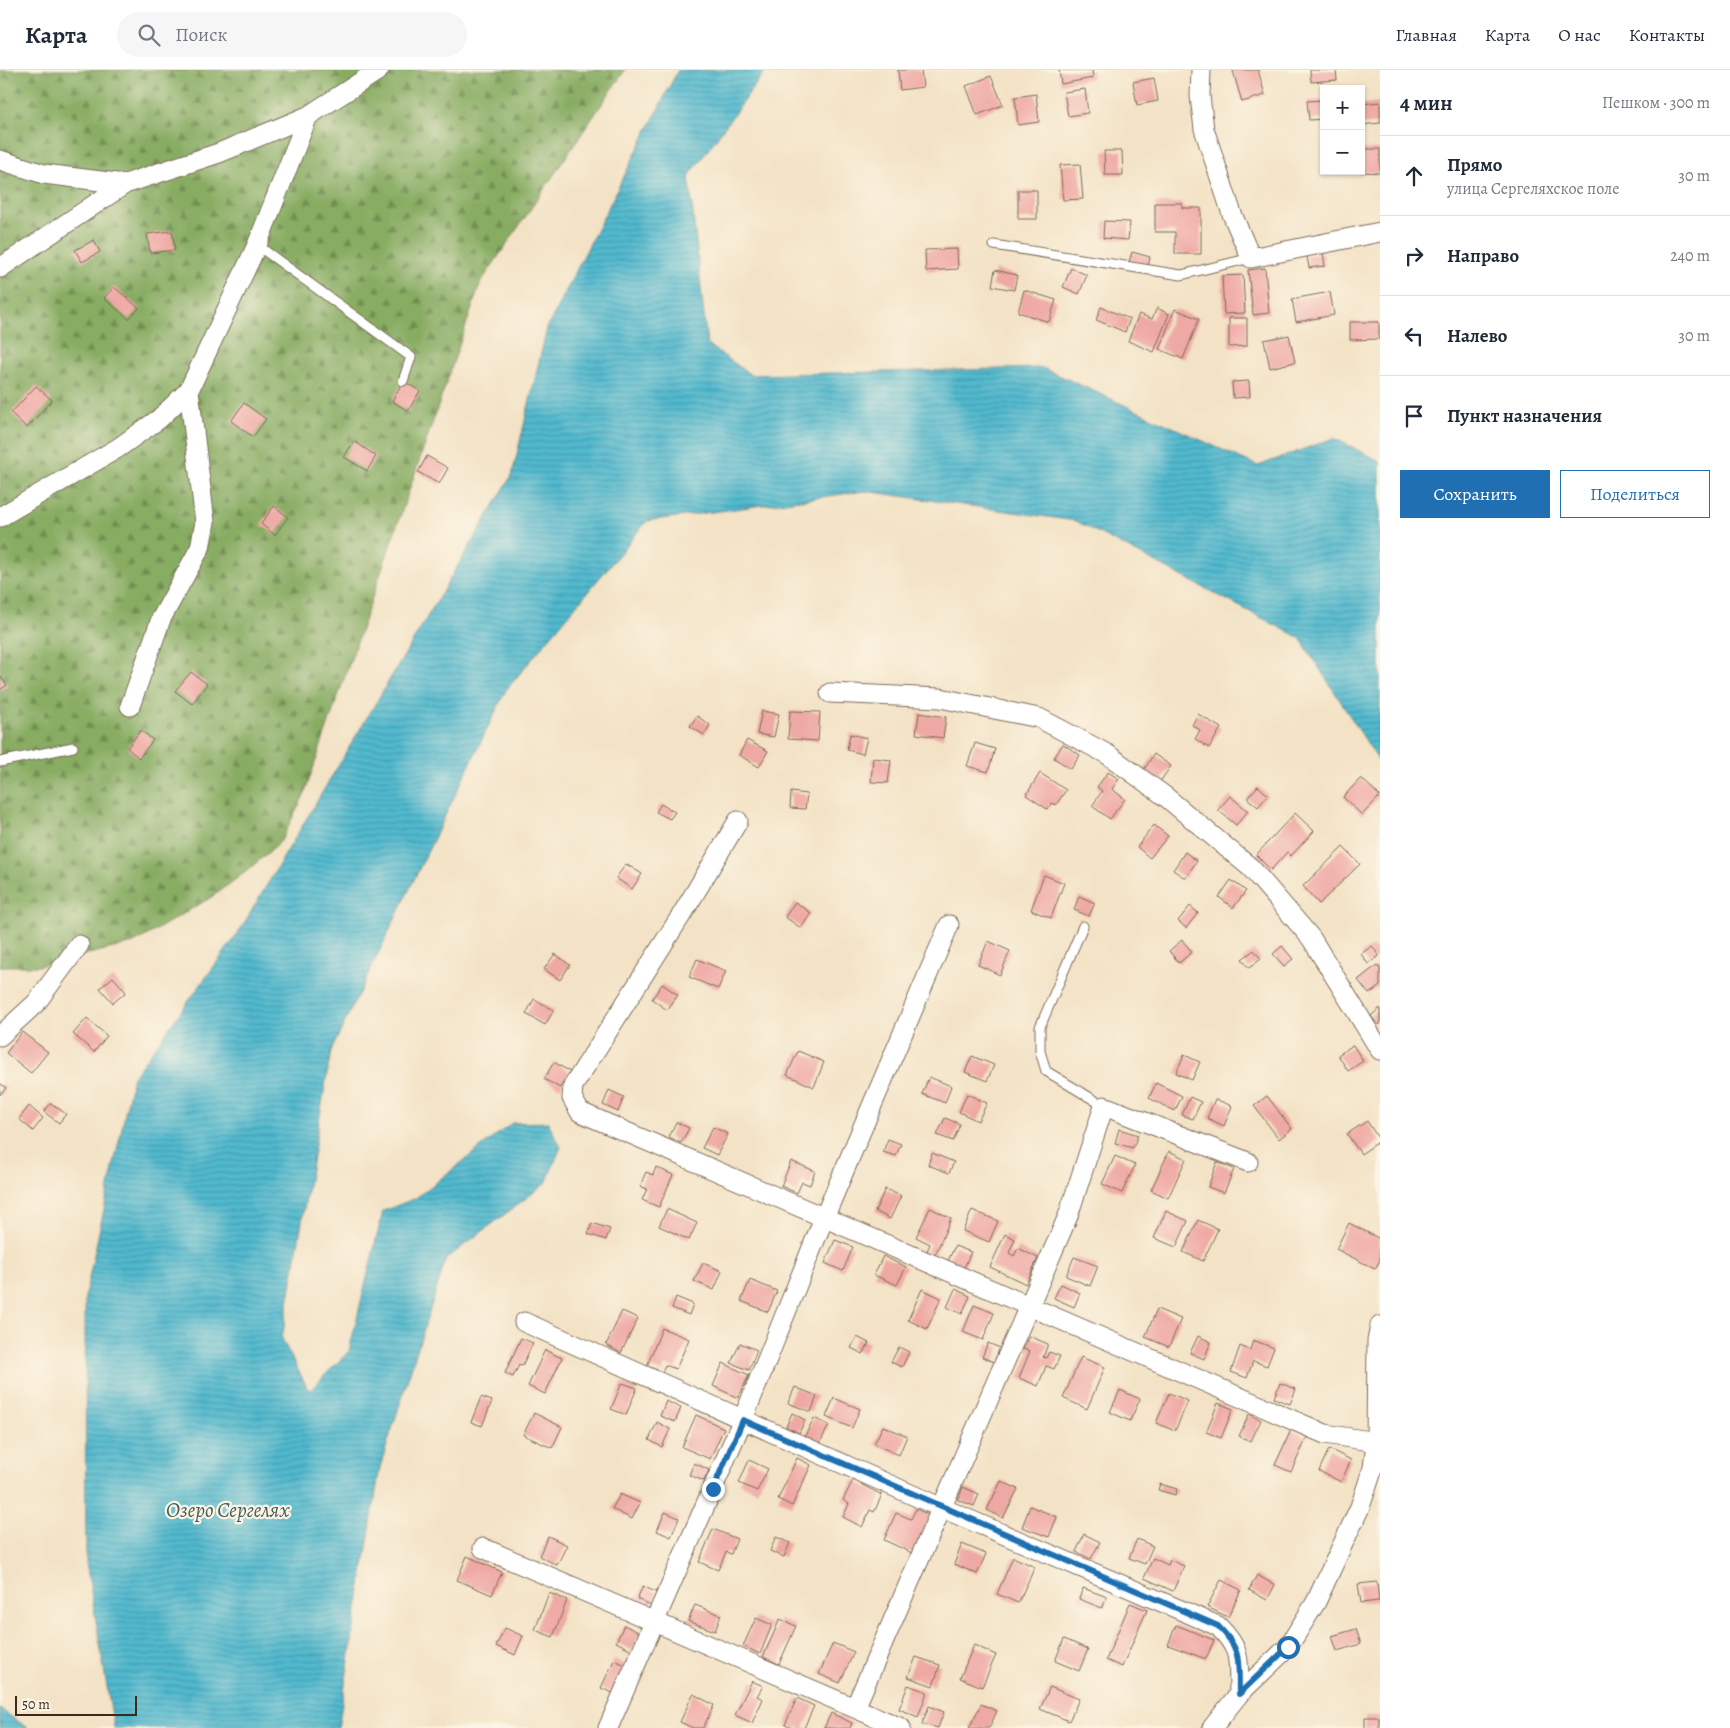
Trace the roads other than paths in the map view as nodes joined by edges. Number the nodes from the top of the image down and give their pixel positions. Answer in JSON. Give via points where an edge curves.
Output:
{"nodes":[{"id":1,"x":379,"y":70,"type":"edge"},
{"id":2,"x":1201,"y":70,"type":"edge"},
{"id":3,"x":308,"y":116,"type":"junction"},
{"id":4,"x":0,"y":160,"type":"edge"},
{"id":5,"x":125,"y":184,"type":"junction"},
{"id":6,"x":1380,"y":232,"type":"edge"},
{"id":7,"x":257,"y":245,"type":"junction"},
{"id":8,"x":994,"y":245,"type":"dead end"},
{"id":9,"x":1251,"y":258,"type":"junction"},
{"id":10,"x":0,"y":268,"type":"edge"},
{"id":11,"x":403,"y":382,"type":"dead end"},
{"id":12,"x":189,"y":390,"type":"junction"},
{"id":13,"x":0,"y":517,"type":"edge"},
{"id":14,"x":830,"y":693,"type":"dead end"},
{"id":15,"x":130,"y":706,"type":"dead end"},
{"id":16,"x":74,"y":747,"type":"dead end"},
{"id":17,"x":0,"y":762,"type":"edge"},
{"id":18,"x":738,"y":821,"type":"dead end"},
{"id":19,"x":950,"y":926,"type":"dead end"},
{"id":20,"x":1083,"y":926,"type":"dead end"},
{"id":21,"x":79,"y":945,"type":"dead end"},
{"id":22,"x":0,"y":1036,"type":"edge"},
{"id":23,"x":1380,"y":1050,"type":"edge"},
{"id":24,"x":1104,"y":1106,"type":"junction"},
{"id":25,"x":1248,"y":1162,"type":"dead end"},
{"id":26,"x":824,"y":1218,"type":"junction"},
{"id":27,"x":1029,"y":1306,"type":"junction"},
{"id":28,"x":524,"y":1322,"type":"dead end"},
{"id":29,"x":1380,"y":1326,"type":"edge"},
{"id":30,"x":743,"y":1420,"type":"junction"},
{"id":31,"x":1376,"y":1442,"type":"junction"},
{"id":32,"x":942,"y":1508,"type":"junction"},
{"id":33,"x":483,"y":1548,"type":"dead end"},
{"id":34,"x":654,"y":1621,"type":"junction"},
{"id":35,"x":1239,"y":1694,"type":"junction"},
{"id":36,"x":855,"y":1708,"type":"junction"},
{"id":37,"x":608,"y":1728,"type":"edge"},
{"id":38,"x":901,"y":1728,"type":"edge"},
{"id":39,"x":1212,"y":1728,"type":"edge"}],
"edges":[{"from":1,"to":3,"type":"street"},
{"from":2,"to":9,"type":"street","via":[[1204,129],[1232,214]]},
{"from":3,"to":5,"type":"street","via":[[219,153]]},
{"from":3,"to":7,"type":"street"},
{"from":4,"to":5,"type":"street","via":[[44,174]]},
{"from":5,"to":10,"type":"street"},
{"from":6,"to":9,"type":"street"},
{"from":7,"to":11,"type":"lane","via":[[411,357]]},
{"from":7,"to":12,"type":"street"},
{"from":8,"to":9,"type":"lane","via":[[1181,275]]},
{"from":12,"to":13,"type":"street","via":[[159,419],[118,448]]},
{"from":12,"to":15,"type":"street","via":[[205,522],[200,548],[161,619]]},
{"from":14,"to":23,"type":"street","via":[[940,698],[1039,718],[1107,754],[1166,797],[1250,868],[1311,938]]},
{"from":16,"to":17,"type":"lane"},
{"from":18,"to":26,"type":"street","via":[[573,1086],[572,1098],[580,1112]]},
{"from":19,"to":26,"type":"street"},
{"from":20,"to":24,"type":"lane","via":[[1040,1027],[1040,1051],[1046,1071]]},
{"from":21,"to":22,"type":"street","via":[[36,1003]]},
{"from":24,"to":25,"type":"street"},
{"from":24,"to":27,"type":"street","via":[[1068,1216]]},
{"from":26,"to":27,"type":"street"},
{"from":26,"to":30,"type":"street"},
{"from":27,"to":31,"type":"street","via":[[1325,1434]]},
{"from":27,"to":32,"type":"street"},
{"from":28,"to":30,"type":"street"},
{"from":29,"to":31,"type":"street"},
{"from":30,"to":32,"type":"street"},
{"from":30,"to":34,"type":"street"},
{"from":31,"to":35,"type":"street","via":[[1373,1468],[1360,1507],[1316,1602],[1288,1647]]},
{"from":32,"to":35,"type":"street","via":[[1218,1626],[1238,1652]]},
{"from":32,"to":36,"type":"street"},
{"from":33,"to":34,"type":"street"},
{"from":34,"to":36,"type":"street"},
{"from":34,"to":37,"type":"street"},
{"from":35,"to":39,"type":"street"},
{"from":36,"to":38,"type":"street"}]}
